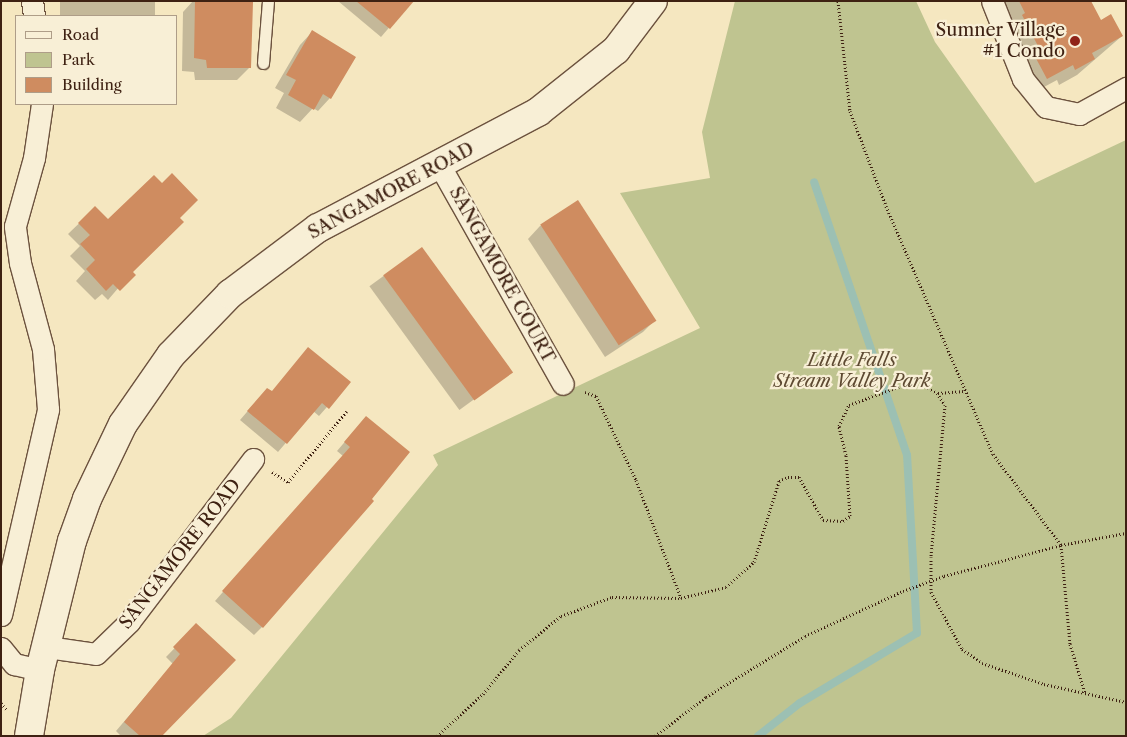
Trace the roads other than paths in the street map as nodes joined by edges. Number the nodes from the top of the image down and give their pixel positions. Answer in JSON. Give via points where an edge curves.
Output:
{"nodes":[{"id":1,"x":32,"y":1,"type":"edge"},
{"id":2,"x":268,"y":1,"type":"edge"},
{"id":3,"x":653,"y":1,"type":"edge"},
{"id":4,"x":992,"y":1,"type":"edge"},
{"id":5,"x":34,"y":15,"type":"edge"},
{"id":6,"x":263,"y":63,"type":"dead end"},
{"id":7,"x":1126,"y":88,"type":"edge"},
{"id":8,"x":42,"y":105,"type":"edge"},
{"id":9,"x":440,"y":166,"type":"junction"},
{"id":10,"x":563,"y":384,"type":"road end"},
{"id":11,"x":254,"y":459,"type":"road end"},
{"id":12,"x":4,"y":583,"type":"edge"},
{"id":13,"x":1,"y":615,"type":"edge"},
{"id":14,"x":2,"y":650,"type":"edge"},
{"id":15,"x":44,"y":658,"type":"junction"},
{"id":16,"x":29,"y":736,"type":"edge"}],
"edges":[{"from":1,"to":5,"type":"street"},
{"from":2,"to":6,"type":"lane"},
{"from":3,"to":9,"type":"street","name":"SANGAMORE ROAD","via":[[616,50],[538,112]]},
{"from":4,"to":7,"type":"street","via":[[1023,79],[1046,108],[1079,114]]},
{"from":8,"to":12,"type":"street","via":[[34,158],[15,226],[20,264],[43,349],[48,409]]},
{"from":9,"to":10,"type":"street","name":"SANGAMORE COURT"},
{"from":9,"to":15,"type":"street","name":"SANGAMORE ROAD","via":[[318,228],[230,294],[171,355],[123,424],[87,499],[72,541]]},
{"from":11,"to":15,"type":"street","name":"SANGAMORE ROAD","via":[[129,622],[96,654]]},
{"from":12,"to":13,"type":"street"},
{"from":14,"to":15,"type":"street","via":[[14,664]]},
{"from":15,"to":16,"type":"street","name":"SANGAMORE ROAD"}]}
